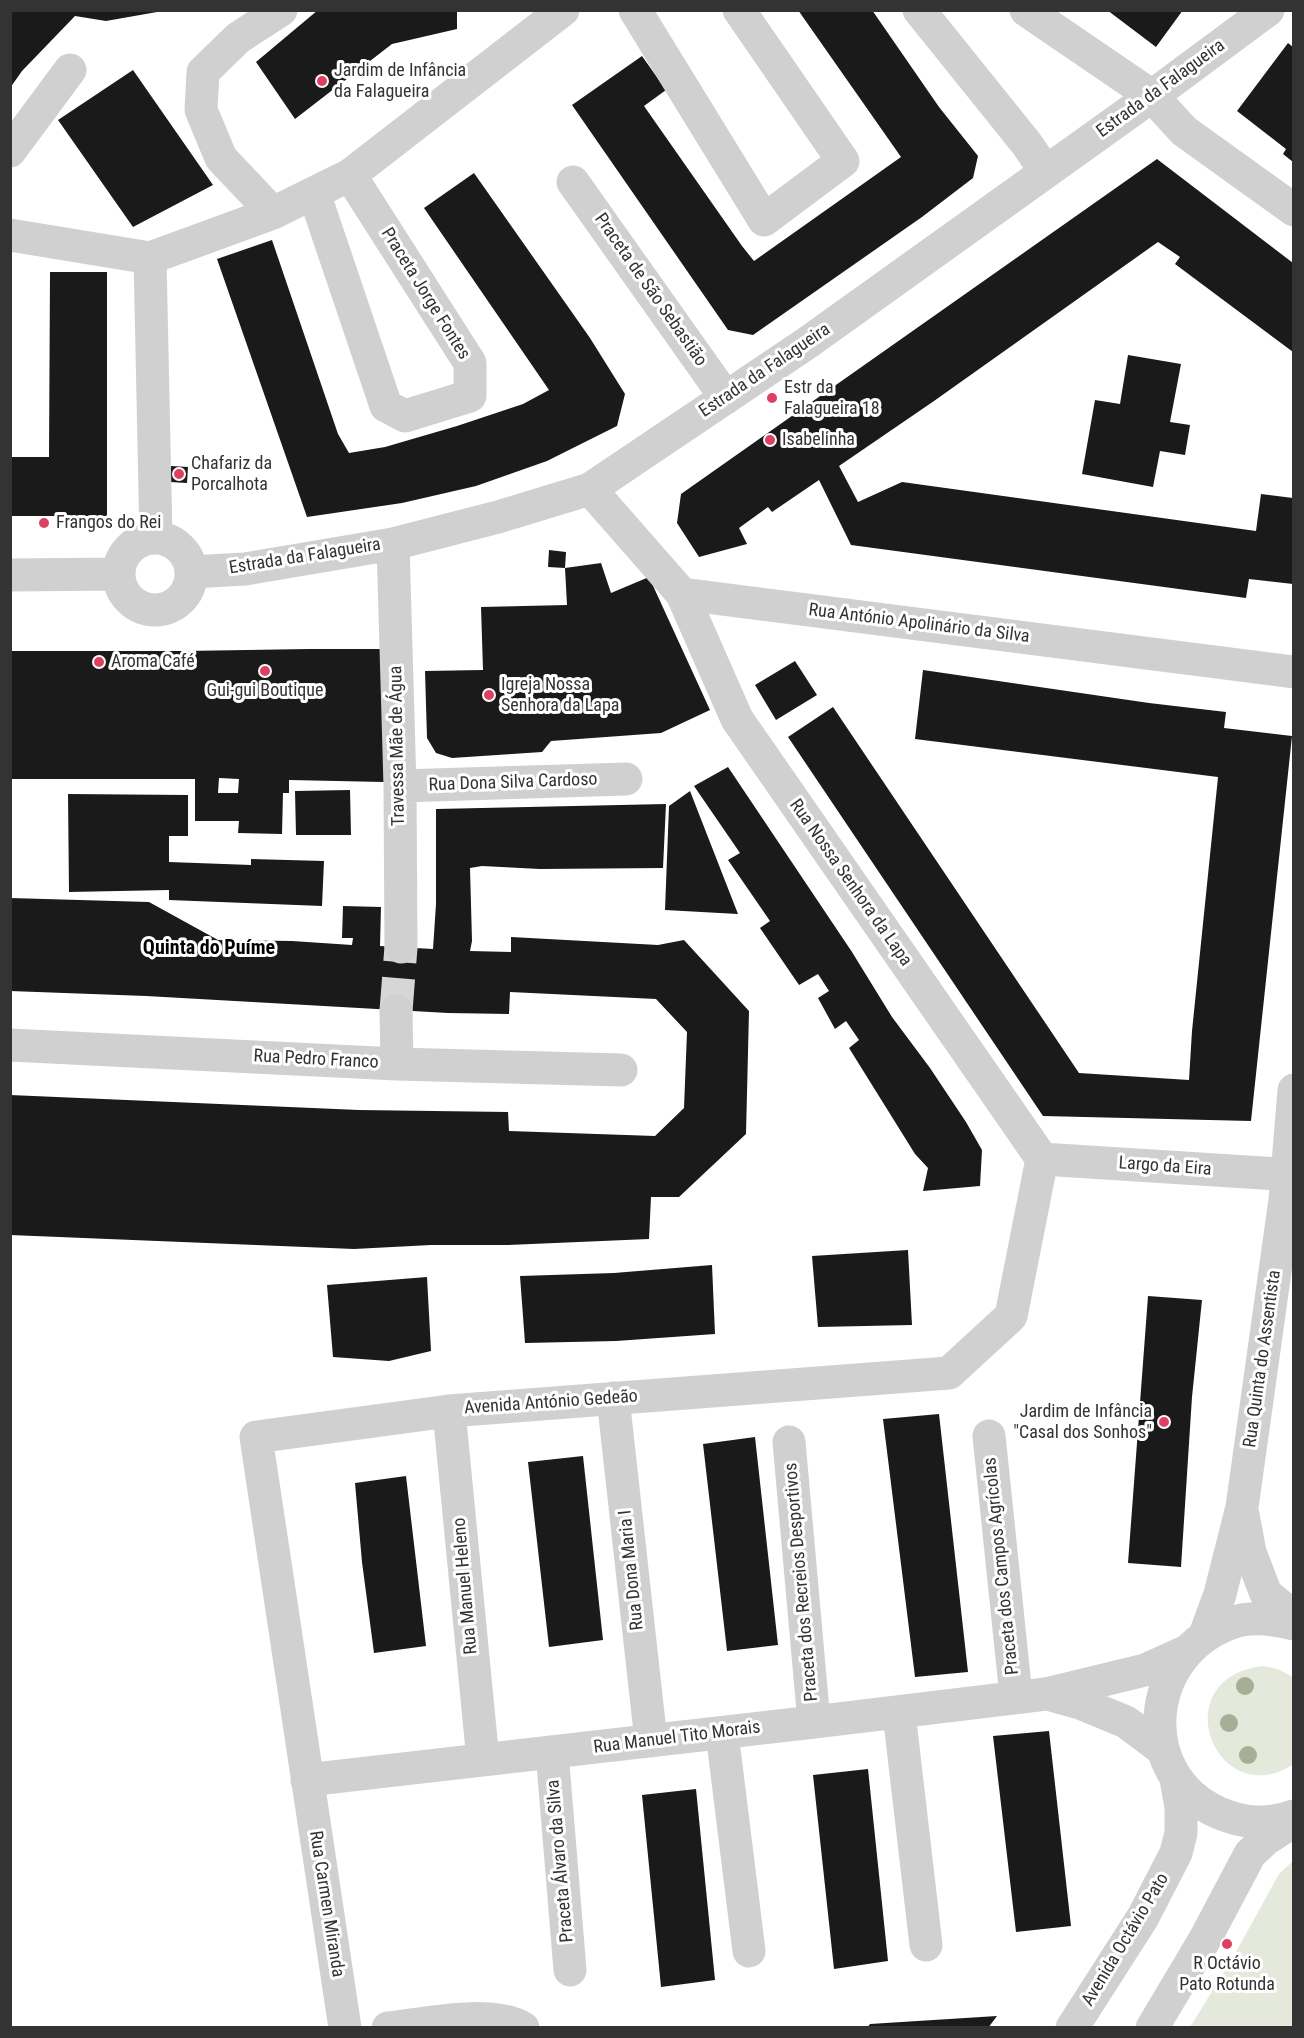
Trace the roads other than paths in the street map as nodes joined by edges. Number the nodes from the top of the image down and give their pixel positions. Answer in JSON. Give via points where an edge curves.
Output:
{"nodes":[{"id":1,"x":281,"y":10,"type":"edge"},
{"id":2,"x":563,"y":10,"type":"edge"},
{"id":3,"x":635,"y":10,"type":"edge"},
{"id":4,"x":739,"y":10,"type":"edge"},
{"id":5,"x":919,"y":10,"type":"edge"},
{"id":6,"x":1026,"y":10,"type":"edge"},
{"id":7,"x":1268,"y":10,"type":"edge"},
{"id":8,"x":70,"y":70,"type":"dead end"},
{"id":9,"x":1152,"y":96,"type":"junction"},
{"id":10,"x":10,"y":151,"type":"edge"},
{"id":11,"x":1046,"y":172,"type":"junction"},
{"id":12,"x":350,"y":175,"type":"junction"},
{"id":13,"x":573,"y":182,"type":"dead end"},
{"id":14,"x":314,"y":193,"type":"junction"},
{"id":15,"x":1293,"y":210,"type":"edge"},
{"id":16,"x":273,"y":213,"type":"junction"},
{"id":17,"x":10,"y":235,"type":"edge"},
{"id":18,"x":150,"y":258,"type":"junction"},
{"id":19,"x":726,"y":398,"type":"junction"},
{"id":20,"x":590,"y":489,"type":"junction"},
{"id":21,"x":156,"y":538,"type":"junction"},
{"id":22,"x":393,"y":544,"type":"junction"},
{"id":23,"x":191,"y":572,"type":"junction"},
{"id":24,"x":118,"y":574,"type":"junction"},
{"id":25,"x":10,"y":575,"type":"edge"},
{"id":26,"x":682,"y":594,"type":"junction"},
{"id":27,"x":1293,"y":672,"type":"edge"},
{"id":28,"x":626,"y":779,"type":"dead end"},
{"id":29,"x":400,"y":786,"type":"junction"},
{"id":30,"x":401,"y":947,"type":"tunnel mouth"},
{"id":31,"x":396,"y":1011,"type":"tunnel mouth"},
{"id":32,"x":10,"y":1045,"type":"edge"},
{"id":33,"x":397,"y":1064,"type":"junction"},
{"id":34,"x":621,"y":1070,"type":"dead end"},
{"id":35,"x":1293,"y":1090,"type":"edge"},
{"id":36,"x":1042,"y":1159,"type":"junction"},
{"id":37,"x":1290,"y":1175,"type":"edge"},
{"id":38,"x":613,"y":1398,"type":"junction"},
{"id":39,"x":449,"y":1411,"type":"junction"},
{"id":40,"x":989,"y":1436,"type":"dead end"},
{"id":41,"x":789,"y":1442,"type":"dead end"},
{"id":42,"x":1242,"y":1507,"type":"junction"},
{"id":43,"x":1293,"y":1617,"type":"edge"},
{"id":44,"x":1293,"y":1624,"type":"edge"},
{"id":45,"x":1195,"y":1643,"type":"junction"},
{"id":46,"x":1031,"y":1695,"type":"junction"},
{"id":47,"x":898,"y":1713,"type":"junction"},
{"id":48,"x":814,"y":1722,"type":"junction"},
{"id":49,"x":722,"y":1733,"type":"junction"},
{"id":50,"x":651,"y":1741,"type":"junction"},
{"id":51,"x":1162,"y":1749,"type":"junction"},
{"id":52,"x":552,"y":1752,"type":"junction"},
{"id":53,"x":483,"y":1760,"type":"junction"},
{"id":54,"x":1176,"y":1779,"type":"junction"},
{"id":55,"x":307,"y":1780,"type":"junction"},
{"id":56,"x":1293,"y":1816,"type":"edge"},
{"id":57,"x":1293,"y":1821,"type":"edge"},
{"id":58,"x":926,"y":1945,"type":"dead end"},
{"id":59,"x":750,"y":1951,"type":"dead end"},
{"id":60,"x":570,"y":1970,"type":"dead end"},
{"id":61,"x":345,"y":2028,"type":"edge"},
{"id":62,"x":388,"y":2028,"type":"edge"},
{"id":63,"x":523,"y":2028,"type":"edge"},
{"id":64,"x":1072,"y":2028,"type":"edge"},
{"id":65,"x":1152,"y":2028,"type":"edge"}],
"edges":[{"from":1,"to":16,"type":"street","via":[[238,38],[203,72],[202,82],[201,110],[221,158]]},
{"from":2,"to":12,"type":"street"},
{"from":3,"to":4,"type":"street","via":[[764,220],[843,161]]},
{"from":5,"to":11,"type":"street"},
{"from":6,"to":9,"type":"street"},
{"from":7,"to":9,"type":"street","name":"Estrada da Falagueira"},
{"from":8,"to":10,"type":"street"},
{"from":9,"to":11,"type":"street","name":"Estrada da Falagueira"},
{"from":9,"to":15,"type":"street","via":[[1184,131]]},
{"from":11,"to":19,"type":"street","name":"Estrada da Falagueira"},
{"from":12,"to":14,"type":"street"},
{"from":12,"to":14,"type":"street","name":"Praceta Jorge Fontes","via":[[470,363],[470,396],[405,416],[386,406]]},
{"from":13,"to":19,"type":"street","name":"Praceta de São Sebastião"},
{"from":14,"to":16,"type":"street"},
{"from":16,"to":18,"type":"street"},
{"from":17,"to":18,"type":"street"},
{"from":18,"to":21,"type":"street"},
{"from":19,"to":20,"type":"street","name":"Estrada da Falagueira"},
{"from":20,"to":22,"type":"street","name":"Estrada da Falagueira"},
{"from":20,"to":26,"type":"street"},
{"from":21,"to":23,"type":"street","via":[[180,548]]},
{"from":21,"to":24,"type":"street","via":[[142,540],[130,548],[121,560]]},
{"from":22,"to":23,"type":"street","name":"Estrada da Falagueira","via":[[245,569]]},
{"from":22,"to":29,"type":"street","name":"Travessa Mãe de Água"},
{"from":23,"to":24,"type":"street","via":[[187,591],[181,598],[156,610],[137,606],[130,600]]},
{"from":24,"to":25,"type":"street"},
{"from":26,"to":27,"type":"street","name":"Rua António Apolinário da Silva"},
{"from":26,"to":36,"type":"street","name":"Rua Nossa Senhora da Lapa","via":[[737,719]]},
{"from":28,"to":29,"type":"street","name":"Rua Dona Silva Cardoso"},
{"from":29,"to":30,"type":"street","name":"Travessa Mãe de Água"},
{"from":31,"to":33,"type":"street"},
{"from":32,"to":33,"type":"street","name":"Rua Pedro Franco"},
{"from":33,"to":34,"type":"street","name":"Rua Pedro Franco"},
{"from":35,"to":37,"type":"street","name":"Rua Quinta do Assentista"},
{"from":36,"to":37,"type":"street","name":"Largo da Eira"},
{"from":36,"to":38,"type":"street","name":"Avenida António Gedeão","via":[[1011,1316],[950,1373]]},
{"from":37,"to":42,"type":"street","name":"Rua Quinta do Assentista"},
{"from":38,"to":39,"type":"street","name":"Avenida António Gedeão"},
{"from":38,"to":50,"type":"street","name":"Rua Dona Maria I"},
{"from":39,"to":53,"type":"street","name":"Rua Manuel Heleno"},
{"from":39,"to":55,"type":"street","name":"Avenida António Gedeão","via":[[256,1437]]},
{"from":40,"to":46,"type":"street","name":"Praceta dos Campos Agrícolas"},
{"from":41,"to":48,"type":"street","name":"Praceta dos Recreios Desportivos"},
{"from":42,"to":43,"type":"street","name":"Rua Quinta do Assentista","via":[[1250,1552],[1266,1594]]},
{"from":42,"to":45,"type":"street","name":"Rua Quinta do Assentista","via":[[1220,1594]]},
{"from":44,"to":45,"type":"street","name":"Rua Manuel Tito Morais","via":[[1263,1618],[1233,1622]]},
{"from":45,"to":46,"type":"street","name":"Rua Manuel Tito Morais","via":[[1145,1670]]},
{"from":45,"to":51,"type":"street","name":"Rua Quinta do Assentista","via":[[1166,1682],[1159,1715]]},
{"from":46,"to":47,"type":"street","name":"Rua Manuel Tito Morais"},
{"from":46,"to":51,"type":"street","name":"Rua Manuel Tito Morais","via":[[1080,1703],[1126,1722]]},
{"from":47,"to":48,"type":"street","name":"Rua Manuel Tito Morais"},
{"from":47,"to":58,"type":"street"},
{"from":48,"to":49,"type":"street","name":"Rua Manuel Tito Morais"},
{"from":49,"to":50,"type":"street","name":"Rua Manuel Tito Morais"},
{"from":49,"to":59,"type":"street"},
{"from":50,"to":52,"type":"street","name":"Rua Manuel Tito Morais"},
{"from":51,"to":54,"type":"street"},
{"from":52,"to":53,"type":"street","name":"Rua Manuel Tito Morais"},
{"from":52,"to":60,"type":"street","name":"Praceta Álvaro da Silva"},
{"from":53,"to":55,"type":"street","name":"Rua Manuel Tito Morais"},
{"from":54,"to":56,"type":"street","via":[[1203,1806],[1237,1821],[1275,1822]]},
{"from":54,"to":64,"type":"street","name":"Avenida Octávio Pato","via":[[1181,1807],[1176,1853],[1143,1917]]},
{"from":55,"to":61,"type":"street","name":"Rua Carmen Miranda"},
{"from":57,"to":65,"type":"street","via":[[1250,1854]]},
{"from":62,"to":63,"type":"street","via":[[486,2017]]}]}
